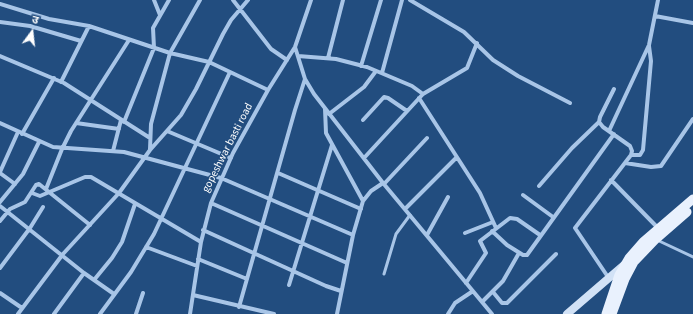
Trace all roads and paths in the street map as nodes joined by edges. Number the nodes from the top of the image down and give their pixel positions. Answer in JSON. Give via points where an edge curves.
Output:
{"nodes":[{"id":1,"x":154,"y":0,"type":"edge"},
{"id":2,"x":169,"y":0,"type":"edge"},
{"id":3,"x":200,"y":0,"type":"edge"},
{"id":4,"x":233,"y":0,"type":"edge"},
{"id":5,"x":248,"y":0,"type":"edge"},
{"id":6,"x":311,"y":0,"type":"edge"},
{"id":7,"x":342,"y":0,"type":"edge"},
{"id":8,"x":381,"y":0,"type":"edge"},
{"id":9,"x":402,"y":0,"type":"edge"},
{"id":10,"x":410,"y":0,"type":"edge"},
{"id":11,"x":658,"y":0,"type":"edge"},
{"id":12,"x":0,"y":4,"type":"edge"},
{"id":13,"x":240,"y":8,"type":"junction"},
{"id":14,"x":160,"y":16,"type":"junction"},
{"id":15,"x":655,"y":16,"type":"junction"},
{"id":16,"x":0,"y":22,"type":"edge"},
{"id":17,"x":693,"y":23,"type":"edge"},
{"id":18,"x":89,"y":26,"type":"junction"},
{"id":19,"x":129,"y":40,"type":"junction"},
{"id":20,"x":81,"y":41,"type":"junction"},
{"id":21,"x":477,"y":43,"type":"junction"},
{"id":22,"x":649,"y":45,"type":"junction"},
{"id":23,"x":295,"y":47,"type":"junction"},
{"id":24,"x":154,"y":48,"type":"junction"},
{"id":25,"x":170,"y":53,"type":"junction"},
{"id":26,"x":0,"y":56,"type":"edge"},
{"id":27,"x":298,"y":56,"type":"junction"},
{"id":28,"x":328,"y":58,"type":"junction"},
{"id":29,"x":287,"y":60,"type":"junction"},
{"id":30,"x":209,"y":62,"type":"junction"},
{"id":31,"x":361,"y":66,"type":"junction"},
{"id":32,"x":376,"y":71,"type":"junction"},
{"id":33,"x":230,"y":72,"type":"junction"},
{"id":34,"x":382,"y":73,"type":"junction"},
{"id":35,"x":54,"y":78,"type":"junction"},
{"id":36,"x":305,"y":79,"type":"junction"},
{"id":37,"x":61,"y":82,"type":"junction"},
{"id":38,"x":614,"y":89,"type":"dead end"},
{"id":39,"x":268,"y":90,"type":"junction"},
{"id":40,"x":424,"y":94,"type":"junction"},
{"id":41,"x":420,"y":98,"type":"junction"},
{"id":42,"x":90,"y":101,"type":"junction"},
{"id":43,"x":570,"y":103,"type":"dead end"},
{"id":44,"x":325,"y":109,"type":"junction"},
{"id":45,"x":407,"y":111,"type":"junction"},
{"id":46,"x":329,"y":114,"type":"junction"},
{"id":47,"x":693,"y":119,"type":"edge"},
{"id":48,"x":363,"y":120,"type":"dead end"},
{"id":49,"x":123,"y":121,"type":"junction"},
{"id":50,"x":599,"y":122,"type":"junction"},
{"id":51,"x":0,"y":123,"type":"edge"},
{"id":52,"x":76,"y":123,"type":"junction"},
{"id":53,"x":119,"y":129,"type":"junction"},
{"id":54,"x":167,"y":131,"type":"junction"},
{"id":55,"x":609,"y":131,"type":"junction"},
{"id":56,"x":18,"y":132,"type":"junction"},
{"id":57,"x":22,"y":134,"type":"junction"},
{"id":58,"x":614,"y":134,"type":"junction"},
{"id":59,"x":150,"y":138,"type":"junction"},
{"id":60,"x":427,"y":138,"type":"dead end"},
{"id":61,"x":39,"y":142,"type":"junction"},
{"id":62,"x":196,"y":144,"type":"junction"},
{"id":63,"x":332,"y":146,"type":"junction"},
{"id":64,"x":62,"y":149,"type":"junction"},
{"id":65,"x":150,"y":150,"type":"junction"},
{"id":66,"x":112,"y":151,"type":"junction"},
{"id":67,"x":631,"y":155,"type":"junction"},
{"id":68,"x":145,"y":157,"type":"junction"},
{"id":69,"x":230,"y":158,"type":"junction"},
{"id":70,"x":364,"y":158,"type":"junction"},
{"id":71,"x":456,"y":158,"type":"junction"},
{"id":72,"x":625,"y":163,"type":"junction"},
{"id":73,"x":185,"y":168,"type":"junction"},
{"id":74,"x":0,"y":172,"type":"edge"},
{"id":75,"x":278,"y":173,"type":"junction"},
{"id":76,"x":221,"y":178,"type":"junction"},
{"id":77,"x":612,"y":180,"type":"junction"},
{"id":78,"x":15,"y":184,"type":"junction"},
{"id":79,"x":384,"y":184,"type":"junction"},
{"id":80,"x":539,"y":186,"type":"dead end"},
{"id":81,"x":48,"y":190,"type":"junction"},
{"id":82,"x":318,"y":190,"type":"junction"},
{"id":83,"x":32,"y":193,"type":"junction"},
{"id":84,"x":119,"y":193,"type":"junction"},
{"id":85,"x":522,"y":195,"type":"dead end"},
{"id":86,"x":448,"y":197,"type":"dead end"},
{"id":87,"x":693,"y":199,"type":"edge"},
{"id":88,"x":270,"y":200,"type":"junction"},
{"id":89,"x":0,"y":202,"type":"edge"},
{"id":90,"x":363,"y":202,"type":"junction"},
{"id":91,"x":211,"y":203,"type":"junction"},
{"id":92,"x":135,"y":204,"type":"junction"},
{"id":93,"x":0,"y":206,"type":"edge"},
{"id":94,"x":43,"y":207,"type":"dead end"},
{"id":95,"x":693,"y":207,"type":"edge"},
{"id":96,"x":361,"y":209,"type":"junction"},
{"id":97,"x":405,"y":209,"type":"junction"},
{"id":98,"x":7,"y":211,"type":"junction"},
{"id":99,"x":410,"y":215,"type":"junction"},
{"id":100,"x":553,"y":217,"type":"junction"},
{"id":101,"x":310,"y":218,"type":"junction"},
{"id":102,"x":162,"y":220,"type":"junction"},
{"id":103,"x":0,"y":221,"type":"edge"},
{"id":104,"x":494,"y":222,"type":"junction"},
{"id":105,"x":90,"y":224,"type":"junction"},
{"id":106,"x":262,"y":226,"type":"junction"},
{"id":107,"x":30,"y":228,"type":"junction"},
{"id":108,"x":658,"y":228,"type":"junction"},
{"id":109,"x":204,"y":230,"type":"junction"},
{"id":110,"x":494,"y":230,"type":"junction"},
{"id":111,"x":465,"y":233,"type":"dead end"},
{"id":112,"x":353,"y":235,"type":"junction"},
{"id":113,"x":427,"y":235,"type":"junction"},
{"id":114,"x":540,"y":235,"type":"junction"},
{"id":115,"x":656,"y":240,"type":"junction"},
{"id":116,"x":201,"y":242,"type":"junction"},
{"id":117,"x":302,"y":243,"type":"junction"},
{"id":118,"x":146,"y":248,"type":"junction"},
{"id":119,"x":255,"y":253,"type":"junction"},
{"id":120,"x":519,"y":253,"type":"junction"},
{"id":121,"x":63,"y":254,"type":"junction"},
{"id":122,"x":556,"y":254,"type":"dead end"},
{"id":123,"x":693,"y":257,"type":"edge"},
{"id":124,"x":198,"y":259,"type":"junction"},
{"id":125,"x":634,"y":262,"type":"junction"},
{"id":126,"x":347,"y":263,"type":"junction"},
{"id":127,"x":624,"y":265,"type":"junction"},
{"id":128,"x":197,"y":266,"type":"junction"},
{"id":129,"x":0,"y":268,"type":"edge"},
{"id":130,"x":294,"y":270,"type":"junction"},
{"id":131,"x":84,"y":273,"type":"junction"},
{"id":132,"x":384,"y":274,"type":"dead end"},
{"id":133,"x":608,"y":277,"type":"junction"},
{"id":134,"x":247,"y":279,"type":"junction"},
{"id":135,"x":94,"y":280,"type":"junction"},
{"id":136,"x":466,"y":283,"type":"junction"},
{"id":137,"x":290,"y":285,"type":"dead end"},
{"id":138,"x":342,"y":291,"type":"junction"},
{"id":139,"x":473,"y":291,"type":"junction"},
{"id":140,"x":493,"y":292,"type":"junction"},
{"id":141,"x":0,"y":293,"type":"edge"},
{"id":142,"x":143,"y":293,"type":"dead end"},
{"id":143,"x":114,"y":294,"type":"junction"},
{"id":144,"x":193,"y":296,"type":"junction"},
{"id":145,"x":482,"y":302,"type":"junction"},
{"id":146,"x":239,"y":307,"type":"junction"},
{"id":147,"x":22,"y":308,"type":"junction"},
{"id":148,"x":18,"y":314,"type":"edge"},
{"id":149,"x":54,"y":314,"type":"edge"},
{"id":150,"x":100,"y":314,"type":"edge"},
{"id":151,"x":136,"y":314,"type":"edge"},
{"id":152,"x":190,"y":314,"type":"edge"},
{"id":153,"x":274,"y":314,"type":"edge"},
{"id":154,"x":337,"y":314,"type":"edge"},
{"id":155,"x":448,"y":314,"type":"edge"},
{"id":156,"x":492,"y":314,"type":"edge"},
{"id":157,"x":567,"y":314,"type":"edge"},
{"id":158,"x":606,"y":314,"type":"edge"},
{"id":159,"x":612,"y":314,"type":"edge"}],
"edges":[{"from":1,"to":14,"type":"street"},
{"from":2,"to":14,"type":"street"},
{"from":3,"to":25,"type":"street"},
{"from":4,"to":13,"type":"street"},
{"from":5,"to":13,"type":"street"},
{"from":6,"to":23,"type":"street","name":"gopeshwar basti road"},
{"from":7,"to":28,"type":"street"},
{"from":8,"to":31,"type":"street"},
{"from":9,"to":34,"type":"street"},
{"from":10,"to":21,"type":"street","via":[[464,32]]},
{"from":11,"to":15,"type":"street"},
{"from":12,"to":18,"type":"street","via":[[49,19]]},
{"from":13,"to":29,"type":"street","via":[[272,49]]},
{"from":13,"to":30,"type":"street"},
{"from":14,"to":24,"type":"street","via":[[152,31]]},
{"from":15,"to":17,"type":"street"},
{"from":15,"to":22,"type":"street"},
{"from":16,"to":20,"type":"street","via":[[30,26]]},
{"from":18,"to":19,"type":"street"},
{"from":18,"to":20,"type":"street"},
{"from":19,"to":24,"type":"street"},
{"from":19,"to":42,"type":"street"},
{"from":20,"to":37,"type":"street"},
{"from":21,"to":40,"type":"street","via":[[467,68]]},
{"from":21,"to":43,"type":"street","via":[[493,60]]},
{"from":22,"to":55,"type":"street"},
{"from":22,"to":67,"type":"street","via":[[651,61],[643,150],[640,155]]},
{"from":23,"to":27,"type":"street"},
{"from":23,"to":29,"type":"street","name":"gopeshwar basti road"},
{"from":24,"to":25,"type":"street"},
{"from":24,"to":49,"type":"street"},
{"from":25,"to":30,"type":"street"},
{"from":25,"to":59,"type":"street","via":[[151,124]]},
{"from":26,"to":35,"type":"street"},
{"from":27,"to":28,"type":"street"},
{"from":27,"to":36,"type":"street"},
{"from":28,"to":31,"type":"street"},
{"from":29,"to":39,"type":"street","name":"gopeshwar basti road"},
{"from":30,"to":33,"type":"street"},
{"from":30,"to":54,"type":"street","via":[[188,103]]},
{"from":31,"to":32,"type":"street"},
{"from":32,"to":34,"type":"street"},
{"from":32,"to":46,"type":"street","via":[[364,87]]},
{"from":33,"to":39,"type":"street"},
{"from":33,"to":62,"type":"street"},
{"from":34,"to":40,"type":"street"},
{"from":35,"to":37,"type":"street"},
{"from":35,"to":57,"type":"street"},
{"from":36,"to":44,"type":"street"},
{"from":36,"to":75,"type":"street"},
{"from":37,"to":42,"type":"street"},
{"from":38,"to":50,"type":"street"},
{"from":39,"to":69,"type":"street","name":"gopeshwar basti road"},
{"from":40,"to":41,"type":"street"},
{"from":41,"to":45,"type":"street"},
{"from":41,"to":71,"type":"street"},
{"from":42,"to":49,"type":"street"},
{"from":42,"to":52,"type":"street"},
{"from":44,"to":46,"type":"street"},
{"from":44,"to":63,"type":"street","via":[[324,128]]},
{"from":45,"to":48,"type":"street","via":[[384,97]]},
{"from":45,"to":70,"type":"street"},
{"from":46,"to":70,"type":"street"},
{"from":47,"to":72,"type":"street","via":[[661,166]]},
{"from":49,"to":53,"type":"street"},
{"from":49,"to":59,"type":"street"},
{"from":50,"to":55,"type":"street"},
{"from":50,"to":80,"type":"street"},
{"from":51,"to":56,"type":"street"},
{"from":52,"to":53,"type":"street"},
{"from":52,"to":64,"type":"street"},
{"from":53,"to":66,"type":"street"},
{"from":54,"to":62,"type":"street"},
{"from":54,"to":65,"type":"street"},
{"from":55,"to":58,"type":"street"},
{"from":56,"to":57,"type":"street"},
{"from":56,"to":74,"type":"street"},
{"from":57,"to":61,"type":"street"},
{"from":58,"to":67,"type":"street","via":[[630,146]]},
{"from":58,"to":100,"type":"street"},
{"from":59,"to":65,"type":"street"},
{"from":60,"to":79,"type":"street"},
{"from":61,"to":64,"type":"street"},
{"from":61,"to":78,"type":"street"},
{"from":62,"to":69,"type":"street"},
{"from":62,"to":73,"type":"street"},
{"from":63,"to":82,"type":"street"},
{"from":63,"to":90,"type":"street"},
{"from":64,"to":66,"type":"street"},
{"from":64,"to":81,"type":"street"},
{"from":65,"to":68,"type":"street"},
{"from":66,"to":68,"type":"street"},
{"from":67,"to":72,"type":"street"},
{"from":68,"to":73,"type":"street"},
{"from":68,"to":84,"type":"street"},
{"from":69,"to":76,"type":"street","name":"gopeshwar basti road"},
{"from":70,"to":79,"type":"street"},
{"from":71,"to":97,"type":"street"},
{"from":71,"to":104,"type":"street","via":[[480,193]]},
{"from":72,"to":77,"type":"street"},
{"from":73,"to":76,"type":"street"},
{"from":73,"to":102,"type":"street"},
{"from":74,"to":78,"type":"street"},
{"from":75,"to":82,"type":"street"},
{"from":75,"to":88,"type":"street"},
{"from":76,"to":88,"type":"street"},
{"from":76,"to":91,"type":"street","name":"gopeshwar basti road"},
{"from":77,"to":108,"type":"street"},
{"from":77,"to":133,"type":"street","via":[[574,228]]},
{"from":78,"to":89,"type":"street"},
{"from":79,"to":90,"type":"street","via":[[371,191]]},
{"from":79,"to":97,"type":"street"},
{"from":81,"to":83,"type":"street","via":[[40,196]]},
{"from":81,"to":83,"type":"street","via":[[38,184]]},
{"from":81,"to":84,"type":"street","via":[[88,176]]},
{"from":81,"to":105,"type":"street"},
{"from":82,"to":96,"type":"street"},
{"from":82,"to":101,"type":"street"},
{"from":83,"to":98,"type":"street","via":[[25,202]]},
{"from":84,"to":92,"type":"street"},
{"from":84,"to":105,"type":"street"},
{"from":85,"to":100,"type":"street"},
{"from":86,"to":113,"type":"street"},
{"from":87,"to":108,"type":"main road"},
{"from":88,"to":101,"type":"street"},
{"from":88,"to":106,"type":"street"},
{"from":90,"to":96,"type":"street"},
{"from":91,"to":106,"type":"street"},
{"from":91,"to":109,"type":"street","name":"gopeshwar basti road"},
{"from":92,"to":102,"type":"street"},
{"from":92,"to":135,"type":"street","via":[[117,251]]},
{"from":93,"to":98,"type":"street"},
{"from":94,"to":107,"type":"street"},
{"from":95,"to":115,"type":"main road"},
{"from":96,"to":112,"type":"street"},
{"from":97,"to":99,"type":"street"},
{"from":98,"to":103,"type":"street"},
{"from":98,"to":107,"type":"street"},
{"from":99,"to":113,"type":"street"},
{"from":99,"to":132,"type":"lane","via":[[396,234]]},
{"from":100,"to":114,"type":"street"},
{"from":101,"to":112,"type":"street"},
{"from":101,"to":117,"type":"street"},
{"from":102,"to":116,"type":"street"},
{"from":102,"to":118,"type":"street"},
{"from":104,"to":110,"type":"street"},
{"from":104,"to":111,"type":"street"},
{"from":105,"to":121,"type":"street"},
{"from":106,"to":117,"type":"street"},
{"from":106,"to":119,"type":"street"},
{"from":107,"to":121,"type":"street"},
{"from":107,"to":129,"type":"street"},
{"from":108,"to":127,"type":"main road","via":[[635,250]]},
{"from":109,"to":116,"type":"street","name":"gopeshwar basti road"},
{"from":109,"to":119,"type":"street"},
{"from":110,"to":114,"type":"street","via":[[512,218]]},
{"from":110,"to":120,"type":"street","via":[[499,239]]},
{"from":110,"to":136,"type":"street","via":[[480,241],[486,253]]},
{"from":112,"to":126,"type":"street"},
{"from":113,"to":136,"type":"street"},
{"from":114,"to":120,"type":"street","via":[[527,255]]},
{"from":115,"to":123,"type":"lane"},
{"from":115,"to":125,"type":"main road"},
{"from":116,"to":124,"type":"street","name":"gopeshwar basti road"},
{"from":117,"to":126,"type":"street"},
{"from":117,"to":130,"type":"street"},
{"from":118,"to":128,"type":"street"},
{"from":118,"to":143,"type":"street"},
{"from":119,"to":130,"type":"street"},
{"from":119,"to":134,"type":"street"},
{"from":120,"to":140,"type":"street","via":[[503,281]]},
{"from":121,"to":131,"type":"street"},
{"from":121,"to":147,"type":"street"},
{"from":122,"to":140,"type":"street","via":[[507,303],[502,303]]},
{"from":124,"to":128,"type":"street","name":"gopeshwar basti road"},
{"from":124,"to":134,"type":"street"},
{"from":125,"to":127,"type":"street"},
{"from":125,"to":159,"type":"main road"},
{"from":126,"to":138,"type":"street"},
{"from":127,"to":133,"type":"street"},
{"from":127,"to":158,"type":"main road"},
{"from":128,"to":144,"type":"street","name":"gopeshwar basti road"},
{"from":130,"to":137,"type":"street"},
{"from":130,"to":138,"type":"street"},
{"from":131,"to":135,"type":"street"},
{"from":131,"to":149,"type":"street"},
{"from":133,"to":157,"type":"street"},
{"from":134,"to":146,"type":"street"},
{"from":135,"to":143,"type":"street"},
{"from":136,"to":139,"type":"street"},
{"from":138,"to":154,"type":"street"},
{"from":139,"to":145,"type":"street"},
{"from":139,"to":155,"type":"street","via":[[455,303]]},
{"from":140,"to":145,"type":"street"},
{"from":141,"to":147,"type":"street"},
{"from":142,"to":151,"type":"street"},
{"from":143,"to":150,"type":"street"},
{"from":144,"to":146,"type":"street"},
{"from":144,"to":152,"type":"street","name":"gopeshwar basti road"},
{"from":145,"to":156,"type":"street"},
{"from":146,"to":153,"type":"street"},
{"from":147,"to":148,"type":"street"}]}
